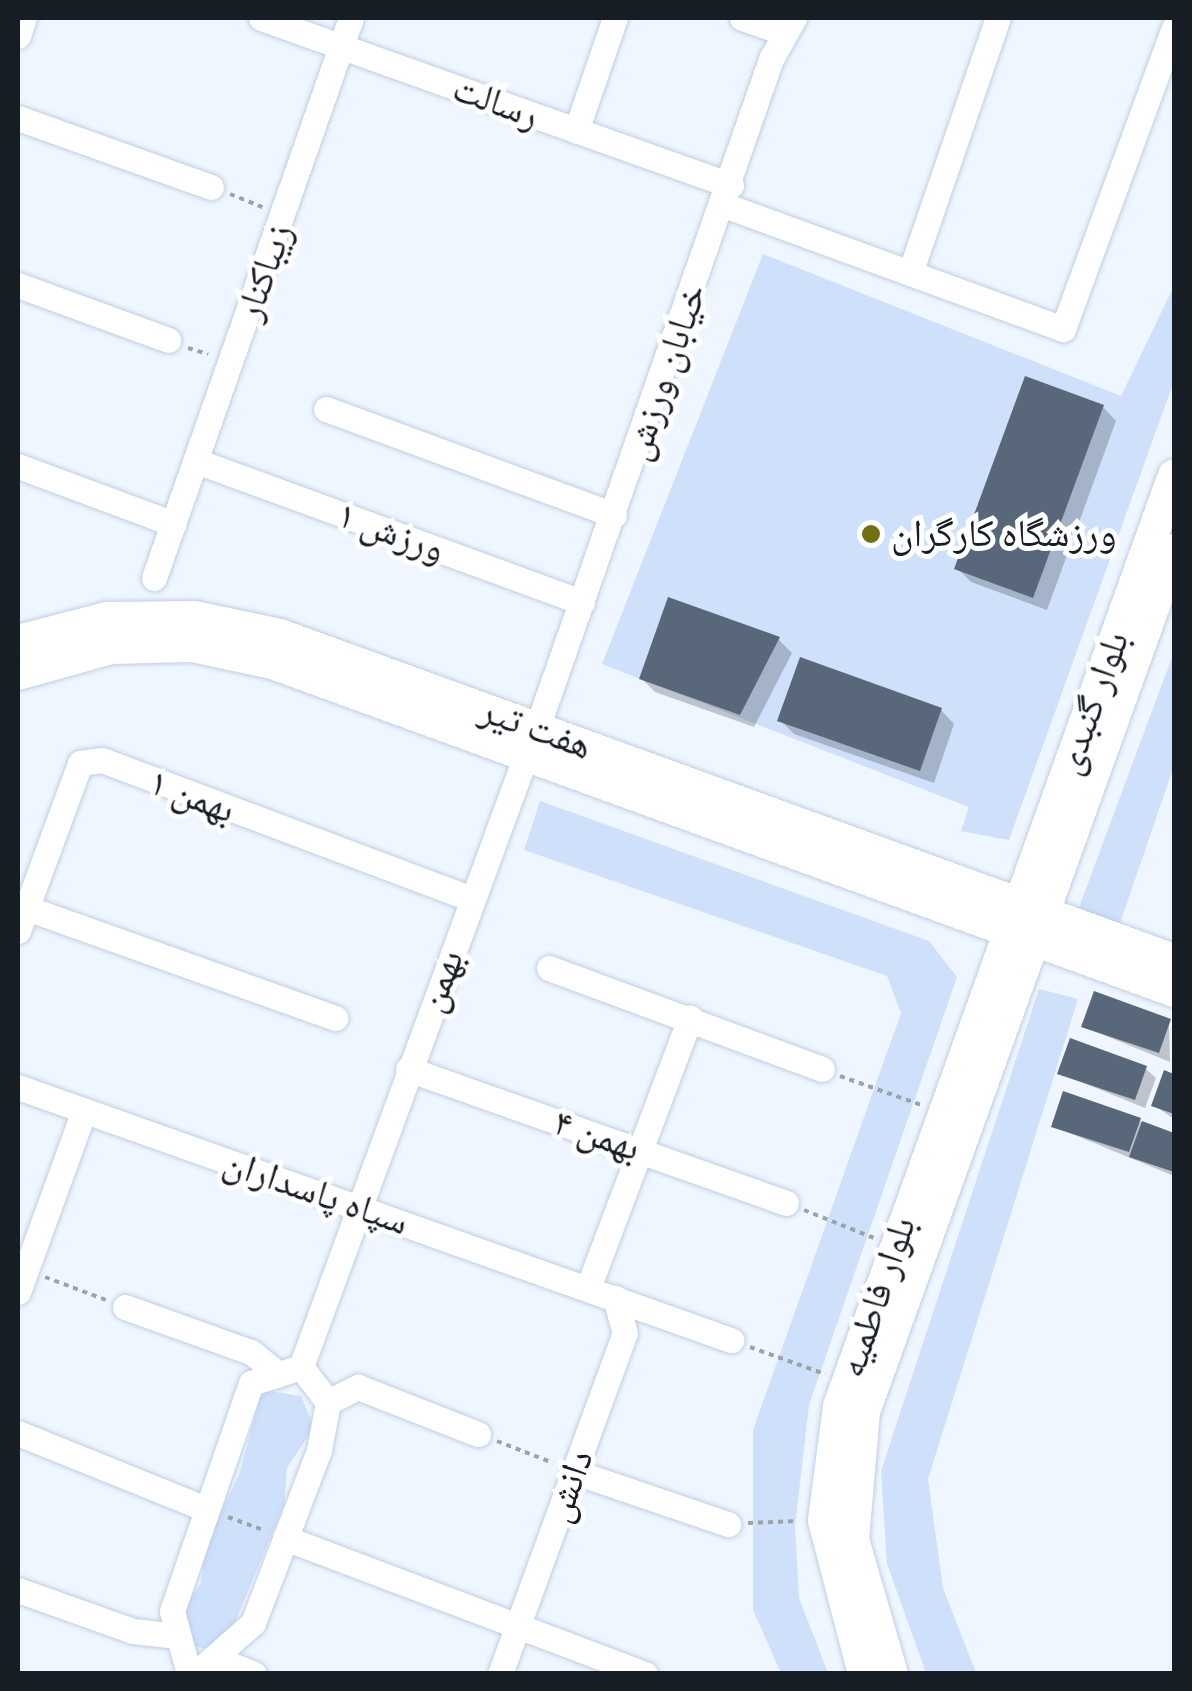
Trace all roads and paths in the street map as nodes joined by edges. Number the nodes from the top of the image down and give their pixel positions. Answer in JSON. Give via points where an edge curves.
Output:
{"nodes":[{"id":1,"x":24,"y":18,"type":"edge"},
{"id":2,"x":261,"y":18,"type":"edge"},
{"id":3,"x":351,"y":18,"type":"edge"},
{"id":4,"x":614,"y":18,"type":"edge"},
{"id":5,"x":742,"y":18,"type":"edge"},
{"id":6,"x":998,"y":18,"type":"edge"},
{"id":7,"x":790,"y":25,"type":"edge"},
{"id":8,"x":1174,"y":28,"type":"edge"},
{"id":9,"x":18,"y":36,"type":"edge"},
{"id":10,"x":342,"y":47,"type":"junction"},
{"id":11,"x":18,"y":118,"type":"edge"},
{"id":12,"x":576,"y":130,"type":"junction"},
{"id":13,"x":212,"y":187,"type":"joint"},
{"id":14,"x":727,"y":195,"type":"junction"},
{"id":15,"x":285,"y":216,"type":"junction"},
{"id":16,"x":910,"y":273,"type":"junction"},
{"id":17,"x":18,"y":286,"type":"edge"},
{"id":18,"x":168,"y":340,"type":"joint"},
{"id":19,"x":231,"y":363,"type":"junction"},
{"id":20,"x":326,"y":410,"type":"dead end"},
{"id":21,"x":199,"y":462,"type":"junction"},
{"id":22,"x":18,"y":466,"type":"edge"},
{"id":23,"x":1174,"y":474,"type":"edge"},
{"id":24,"x":614,"y":516,"type":"junction"},
{"id":25,"x":174,"y":524,"type":"junction"},
{"id":26,"x":1174,"y":550,"type":"edge"},
{"id":27,"x":154,"y":578,"type":"dead end"},
{"id":28,"x":582,"y":602,"type":"junction"},
{"id":29,"x":18,"y":641,"type":"edge"},
{"id":30,"x":18,"y":674,"type":"edge"},
{"id":31,"x":532,"y":742,"type":"junction"},
{"id":32,"x":472,"y":899,"type":"junction"},
{"id":33,"x":20,"y":915,"type":"edge"},
{"id":34,"x":1026,"y":921,"type":"junction"},
{"id":35,"x":1174,"y":960,"type":"edge"},
{"id":36,"x":549,"y":968,"type":"dead end"},
{"id":37,"x":1174,"y":991,"type":"edge"},
{"id":38,"x":336,"y":1018,"type":"dead end"},
{"id":39,"x":690,"y":1018,"type":"junction"},
{"id":40,"x":408,"y":1069,"type":"junction"},
{"id":41,"x":822,"y":1069,"type":"joint"},
{"id":42,"x":18,"y":1087,"type":"edge"},
{"id":43,"x":84,"y":1111,"type":"junction"},
{"id":44,"x":943,"y":1113,"type":"junction"},
{"id":45,"x":640,"y":1150,"type":"junction"},
{"id":46,"x":786,"y":1203,"type":"joint"},
{"id":47,"x":356,"y":1206,"type":"junction"},
{"id":48,"x":894,"y":1246,"type":"junction"},
{"id":49,"x":20,"y":1276,"type":"edge"},
{"id":50,"x":588,"y":1288,"type":"junction"},
{"id":51,"x":615,"y":1297,"type":"junction"},
{"id":52,"x":124,"y":1307,"type":"joint"},
{"id":53,"x":731,"y":1340,"type":"joint"},
{"id":54,"x":300,"y":1367,"type":"junction"},
{"id":55,"x":273,"y":1370,"type":"junction"},
{"id":56,"x":847,"y":1382,"type":"junction"},
{"id":57,"x":328,"y":1402,"type":"junction"},
{"id":58,"x":18,"y":1433,"type":"edge"},
{"id":59,"x":478,"y":1434,"type":"joint"},
{"id":60,"x":574,"y":1472,"type":"junction"},
{"id":61,"x":206,"y":1510,"type":"junction"},
{"id":62,"x":824,"y":1520,"type":"junction"},
{"id":63,"x":728,"y":1524,"type":"joint"},
{"id":64,"x":285,"y":1538,"type":"junction"},
{"id":65,"x":18,"y":1590,"type":"edge"},
{"id":66,"x":518,"y":1626,"type":"junction"},
{"id":67,"x":176,"y":1636,"type":"junction"},
{"id":68,"x":200,"y":1668,"type":"edge"},
{"id":69,"x":254,"y":1674,"type":"edge"},
{"id":70,"x":500,"y":1674,"type":"edge"},
{"id":71,"x":645,"y":1674,"type":"edge"},
{"id":72,"x":864,"y":1674,"type":"edge"},
{"id":73,"x":892,"y":1674,"type":"edge"}],
"edges":[{"from":1,"to":9,"type":"street"},
{"from":2,"to":10,"type":"street","name":"رسالت"},
{"from":3,"to":10,"type":"street","name":"زیباکنار"},
{"from":4,"to":12,"type":"street"},
{"from":5,"to":7,"type":"street"},
{"from":6,"to":16,"type":"street"},
{"from":7,"to":14,"type":"street","name":"خیابان ورزش"},
{"from":8,"to":16,"type":"street","name":"رسالت","via":[[1063,329]]},
{"from":10,"to":12,"type":"street","name":"رسالت"},
{"from":10,"to":15,"type":"street","name":"زیباکنار"},
{"from":11,"to":13,"type":"street"},
{"from":12,"to":14,"type":"street","name":"رسالت"},
{"from":13,"to":15,"type":"path"},
{"from":14,"to":16,"type":"street","name":"رسالت"},
{"from":14,"to":24,"type":"street","name":"خیابان ورزش"},
{"from":15,"to":19,"type":"street","name":"زیباکنار"},
{"from":17,"to":18,"type":"street"},
{"from":18,"to":19,"type":"path"},
{"from":19,"to":21,"type":"street","name":"زیباکنار"},
{"from":20,"to":24,"type":"street"},
{"from":21,"to":25,"type":"street","name":"زیباکنار"},
{"from":21,"to":28,"type":"street","name":"ورزش ۱"},
{"from":22,"to":25,"type":"street"},
{"from":23,"to":34,"type":"main road","name":"بلوار گنبدی"},
{"from":24,"to":28,"type":"street","name":"خیابان ورزش"},
{"from":25,"to":27,"type":"street","name":"زیباکنار"},
{"from":26,"to":34,"type":"main road","name":"بلوار گنبدی"},
{"from":28,"to":31,"type":"street","name":"خیابان ورزش"},
{"from":29,"to":31,"type":"main road","name":"هفت تیر","via":[[107,618],[194,617],[280,635]]},
{"from":30,"to":31,"type":"main road","name":"هفت تیر","via":[[110,648],[192,646],[272,663]]},
{"from":31,"to":32,"type":"street","name":"بهمن"},
{"from":31,"to":34,"type":"main road","name":"هفت تیر"},
{"from":32,"to":33,"type":"street","name":"بهمن ۱","via":[[102,760],[80,762]]},
{"from":32,"to":40,"type":"street","name":"بهمن"},
{"from":33,"to":38,"type":"street"},
{"from":34,"to":35,"type":"main road"},
{"from":34,"to":37,"type":"main road"},
{"from":34,"to":44,"type":"main road","name":"بلوار فاطمیه"},
{"from":34,"to":73,"type":"main road","name":"بلوار فاطمیه","via":[[864,1412],[853,1540]]},
{"from":36,"to":39,"type":"street"},
{"from":39,"to":41,"type":"street"},
{"from":39,"to":45,"type":"street"},
{"from":40,"to":45,"type":"street","name":"بهمن ۴"},
{"from":40,"to":47,"type":"street","name":"بهمن"},
{"from":41,"to":44,"type":"path"},
{"from":42,"to":43,"type":"street","name":"سپاه پاسداران"},
{"from":43,"to":47,"type":"street","name":"سپاه پاسداران"},
{"from":43,"to":49,"type":"street"},
{"from":44,"to":48,"type":"main road","name":"بلوار فاطمیه"},
{"from":45,"to":46,"type":"street","name":"بهمن ۴"},
{"from":45,"to":50,"type":"street"},
{"from":46,"to":48,"type":"path"},
{"from":47,"to":50,"type":"street","name":"سپاه پاسداران"},
{"from":47,"to":54,"type":"street","name":"بهمن"},
{"from":48,"to":56,"type":"main road","name":"بلوار فاطمیه"},
{"from":49,"to":52,"type":"path"},
{"from":50,"to":51,"type":"street","name":"سپاه پاسداران"},
{"from":51,"to":53,"type":"street","name":"سپاه پاسداران"},
{"from":51,"to":60,"type":"street","name":"دانش","via":[[625,1333]]},
{"from":52,"to":55,"type":"street","via":[[252,1352]]},
{"from":53,"to":56,"type":"path"},
{"from":54,"to":55,"type":"street"},
{"from":54,"to":57,"type":"street"},
{"from":55,"to":61,"type":"street","via":[[252,1383]]},
{"from":56,"to":62,"type":"main road","name":"بلوار فاطمیه"},
{"from":57,"to":59,"type":"street","via":[[358,1387]]},
{"from":57,"to":64,"type":"street"},
{"from":58,"to":61,"type":"street"},
{"from":59,"to":60,"type":"path"},
{"from":60,"to":63,"type":"street"},
{"from":60,"to":66,"type":"street","name":"دانش"},
{"from":61,"to":64,"type":"path"},
{"from":61,"to":67,"type":"street","via":[[172,1611]]},
{"from":62,"to":63,"type":"path"},
{"from":62,"to":72,"type":"main road","name":"بلوار فاطمیه"},
{"from":64,"to":66,"type":"street"},
{"from":64,"to":68,"type":"street","via":[[253,1623]]},
{"from":65,"to":67,"type":"street","via":[[133,1631]]},
{"from":66,"to":70,"type":"street","name":"دانش"},
{"from":66,"to":71,"type":"street"},
{"from":67,"to":68,"type":"street"},
{"from":68,"to":69,"type":"street"}]}
